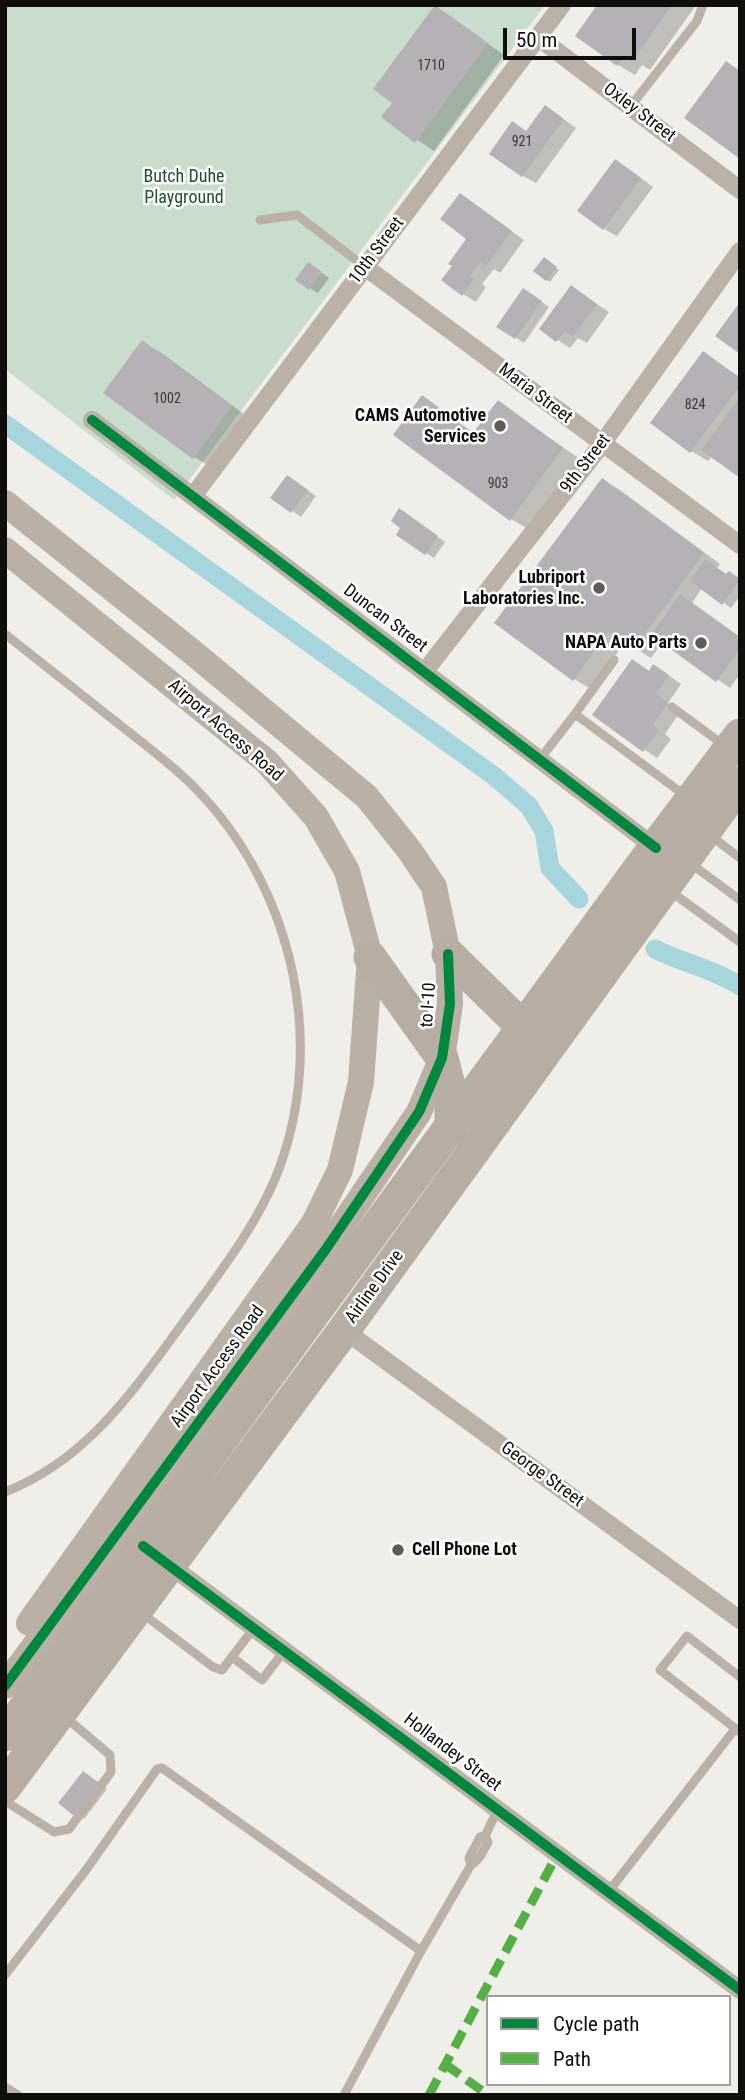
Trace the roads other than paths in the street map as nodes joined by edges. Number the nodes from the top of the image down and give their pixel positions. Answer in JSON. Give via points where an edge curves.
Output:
{"nodes":[{"id":1,"x":562,"y":5,"type":"edge"},
{"id":2,"x":703,"y":5,"type":"edge"},
{"id":3,"x":538,"y":37,"type":"junction"},
{"id":4,"x":631,"y":107,"type":"junction"},
{"id":5,"x":740,"y":190,"type":"edge"},
{"id":6,"x":260,"y":220,"type":"dead end"},
{"id":7,"x":740,"y":251,"type":"edge"},
{"id":8,"x":365,"y":267,"type":"junction"},
{"id":9,"x":92,"y":420,"type":"dead end"},
{"id":10,"x":602,"y":444,"type":"junction"},
{"id":11,"x":193,"y":496,"type":"junction"},
{"id":12,"x":5,"y":503,"type":"edge"},
{"id":13,"x":740,"y":545,"type":"edge"},
{"id":14,"x":5,"y":550,"type":"edge"},
{"id":15,"x":5,"y":634,"type":"edge"},
{"id":16,"x":614,"y":660,"type":"dead end"},
{"id":17,"x":425,"y":671,"type":"junction"},
{"id":18,"x":672,"y":708,"type":"dead end"},
{"id":19,"x":575,"y":714,"type":"junction"},
{"id":20,"x":734,"y":742,"type":"edge"},
{"id":21,"x":540,"y":759,"type":"junction"},
{"id":22,"x":740,"y":783,"type":"edge"},
{"id":23,"x":691,"y":800,"type":"junction"},
{"id":24,"x":704,"y":831,"type":"junction"},
{"id":25,"x":670,"y":853,"type":"junction"},
{"id":26,"x":740,"y":858,"type":"edge"},
{"id":27,"x":663,"y":886,"type":"junction"},
{"id":28,"x":740,"y":900,"type":"edge"},
{"id":29,"x":740,"y":942,"type":"edge"},
{"id":30,"x":448,"y":954,"type":"junction"},
{"id":31,"x":370,"y":957,"type":"junction"},
{"id":32,"x":567,"y":969,"type":"junction"},
{"id":33,"x":487,"y":992,"type":"junction"},
{"id":34,"x":524,"y":1028,"type":"junction"},
{"id":35,"x":442,"y":1058,"type":"junction"},
{"id":36,"x":530,"y":1074,"type":"junction"},
{"id":37,"x":451,"y":1127,"type":"junction"},
{"id":38,"x":344,"y":1330,"type":"junction"},
{"id":39,"x":5,"y":1492,"type":"edge"},
{"id":40,"x":156,"y":1555,"type":"junction"},
{"id":41,"x":136,"y":1609,"type":"junction"},
{"id":42,"x":740,"y":1620,"type":"edge"},
{"id":43,"x":254,"y":1628,"type":"junction"},
{"id":44,"x":284,"y":1651,"type":"junction"},
{"id":45,"x":5,"y":1656,"type":"edge"},
{"id":46,"x":232,"y":1657,"type":"junction"},
{"id":47,"x":740,"y":1677,"type":"edge"},
{"id":48,"x":5,"y":1686,"type":"edge"},
{"id":49,"x":60,"y":1713,"type":"junction"},
{"id":50,"x":738,"y":1731,"type":"edge"},
{"id":51,"x":5,"y":1735,"type":"edge"},
{"id":52,"x":5,"y":1787,"type":"edge"},
{"id":53,"x":5,"y":1801,"type":"edge"},
{"id":54,"x":498,"y":1809,"type":"junction"},
{"id":55,"x":609,"y":1891,"type":"junction"},
{"id":56,"x":421,"y":1951,"type":"junction"},
{"id":57,"x":5,"y":1975,"type":"edge"},
{"id":58,"x":740,"y":1990,"type":"edge"},
{"id":59,"x":5,"y":2087,"type":"edge"},
{"id":60,"x":18,"y":2095,"type":"edge"},
{"id":61,"x":344,"y":2095,"type":"edge"}],
"edges":[{"from":1,"to":3,"type":"street","name":"10th Street"},
{"from":2,"to":4,"type":"lane","via":[[698,21]]},
{"from":3,"to":4,"type":"street","name":"Oxley Street"},
{"from":3,"to":8,"type":"street","name":"10th Street"},
{"from":4,"to":5,"type":"street","name":"Oxley Street"},
{"from":6,"to":8,"type":"lane","via":[[297,215]]},
{"from":7,"to":10,"type":"street","name":"9th Street"},
{"from":8,"to":10,"type":"street","name":"Maria Street"},
{"from":8,"to":11,"type":"street","name":"10th Street"},
{"from":9,"to":11,"type":"street","name":"Duncan Street"},
{"from":10,"to":13,"type":"street","name":"Maria Street"},
{"from":10,"to":17,"type":"street","name":"9th Street"},
{"from":11,"to":17,"type":"street","name":"Duncan Street"},
{"from":12,"to":30,"type":"street","via":[[367,797],[434,887]]},
{"from":14,"to":31,"type":"street","name":"Airport Access Road","via":[[266,761],[316,817],[346,871]]},
{"from":15,"to":39,"type":"lane","via":[[185,779],[223,818],[274,906],[289,953],[299,1013],[299,1077],[292,1120],[276,1176],[258,1216],[150,1367],[93,1437]]},
{"from":16,"to":19,"type":"lane"},
{"from":17,"to":21,"type":"street","name":"Duncan Street"},
{"from":18,"to":20,"type":"lane"},
{"from":19,"to":21,"type":"lane"},
{"from":19,"to":23,"type":"lane"},
{"from":20,"to":23,"type":"highway","name":"Airline Drive"},
{"from":21,"to":25,"type":"street","name":"Duncan Street"},
{"from":22,"to":24,"type":"highway","name":"Airline Drive"},
{"from":23,"to":25,"type":"highway","name":"Airline Drive"},
{"from":24,"to":25,"type":"highway","name":"Airline Drive"},
{"from":24,"to":26,"type":"lane"},
{"from":25,"to":27,"type":"highway","name":"Airline Drive"},
{"from":25,"to":28,"type":"lane"},
{"from":25,"to":32,"type":"highway","name":"Airline Drive"},
{"from":27,"to":29,"type":"lane"},
{"from":27,"to":36,"type":"highway","name":"Airline Drive"},
{"from":30,"to":33,"type":"highway"},
{"from":30,"to":35,"type":"street","name":"to I-10","via":[[450,1004]]},
{"from":31,"to":35,"type":"highway"},
{"from":31,"to":45,"type":"street","name":"Airport Access Road","via":[[361,1082],[340,1170],[314,1223]]},
{"from":32,"to":33,"type":"highway","via":[[531,992]]},
{"from":32,"to":34,"type":"highway","name":"Airline Drive"},
{"from":33,"to":34,"type":"highway"},
{"from":34,"to":36,"type":"highway"},
{"from":34,"to":37,"type":"highway","name":"Airline Drive"},
{"from":35,"to":37,"type":"highway","via":[[451,1093]]},
{"from":35,"to":48,"type":"street","name":"Airport Access Road","via":[[419,1112],[326,1250]]},
{"from":36,"to":38,"type":"highway","name":"Airline Drive"},
{"from":37,"to":40,"type":"highway","name":"Airline Drive"},
{"from":38,"to":40,"type":"highway","name":"Airline Drive"},
{"from":38,"to":42,"type":"street","name":"George Street"},
{"from":40,"to":41,"type":"highway","name":"Airline Drive"},
{"from":40,"to":43,"type":"street","name":"Hollandey Street"},
{"from":40,"to":51,"type":"highway","name":"Airline Drive"},
{"from":41,"to":46,"type":"lane","via":[[213,1667],[222,1670]]},
{"from":41,"to":49,"type":"highway","name":"Airline Drive"},
{"from":43,"to":44,"type":"street","name":"Hollandey Street"},
{"from":43,"to":46,"type":"lane"},
{"from":44,"to":46,"type":"lane","via":[[262,1680]]},
{"from":44,"to":54,"type":"street","name":"Hollandey Street"},
{"from":47,"to":50,"type":"lane","via":[[687,1636],[660,1670]]},
{"from":49,"to":52,"type":"highway","name":"Airline Drive"},
{"from":49,"to":53,"type":"lane","via":[[110,1755],[111,1772],[69,1829],[60,1832]]},
{"from":50,"to":55,"type":"lane"},
{"from":54,"to":55,"type":"street","name":"Hollandey Street"},
{"from":54,"to":56,"type":"lane"},
{"from":55,"to":58,"type":"street","name":"Hollandey Street"},
{"from":56,"to":57,"type":"lane","via":[[162,1768]]},
{"from":56,"to":61,"type":"lane"},
{"from":59,"to":60,"type":"lane"}]}
